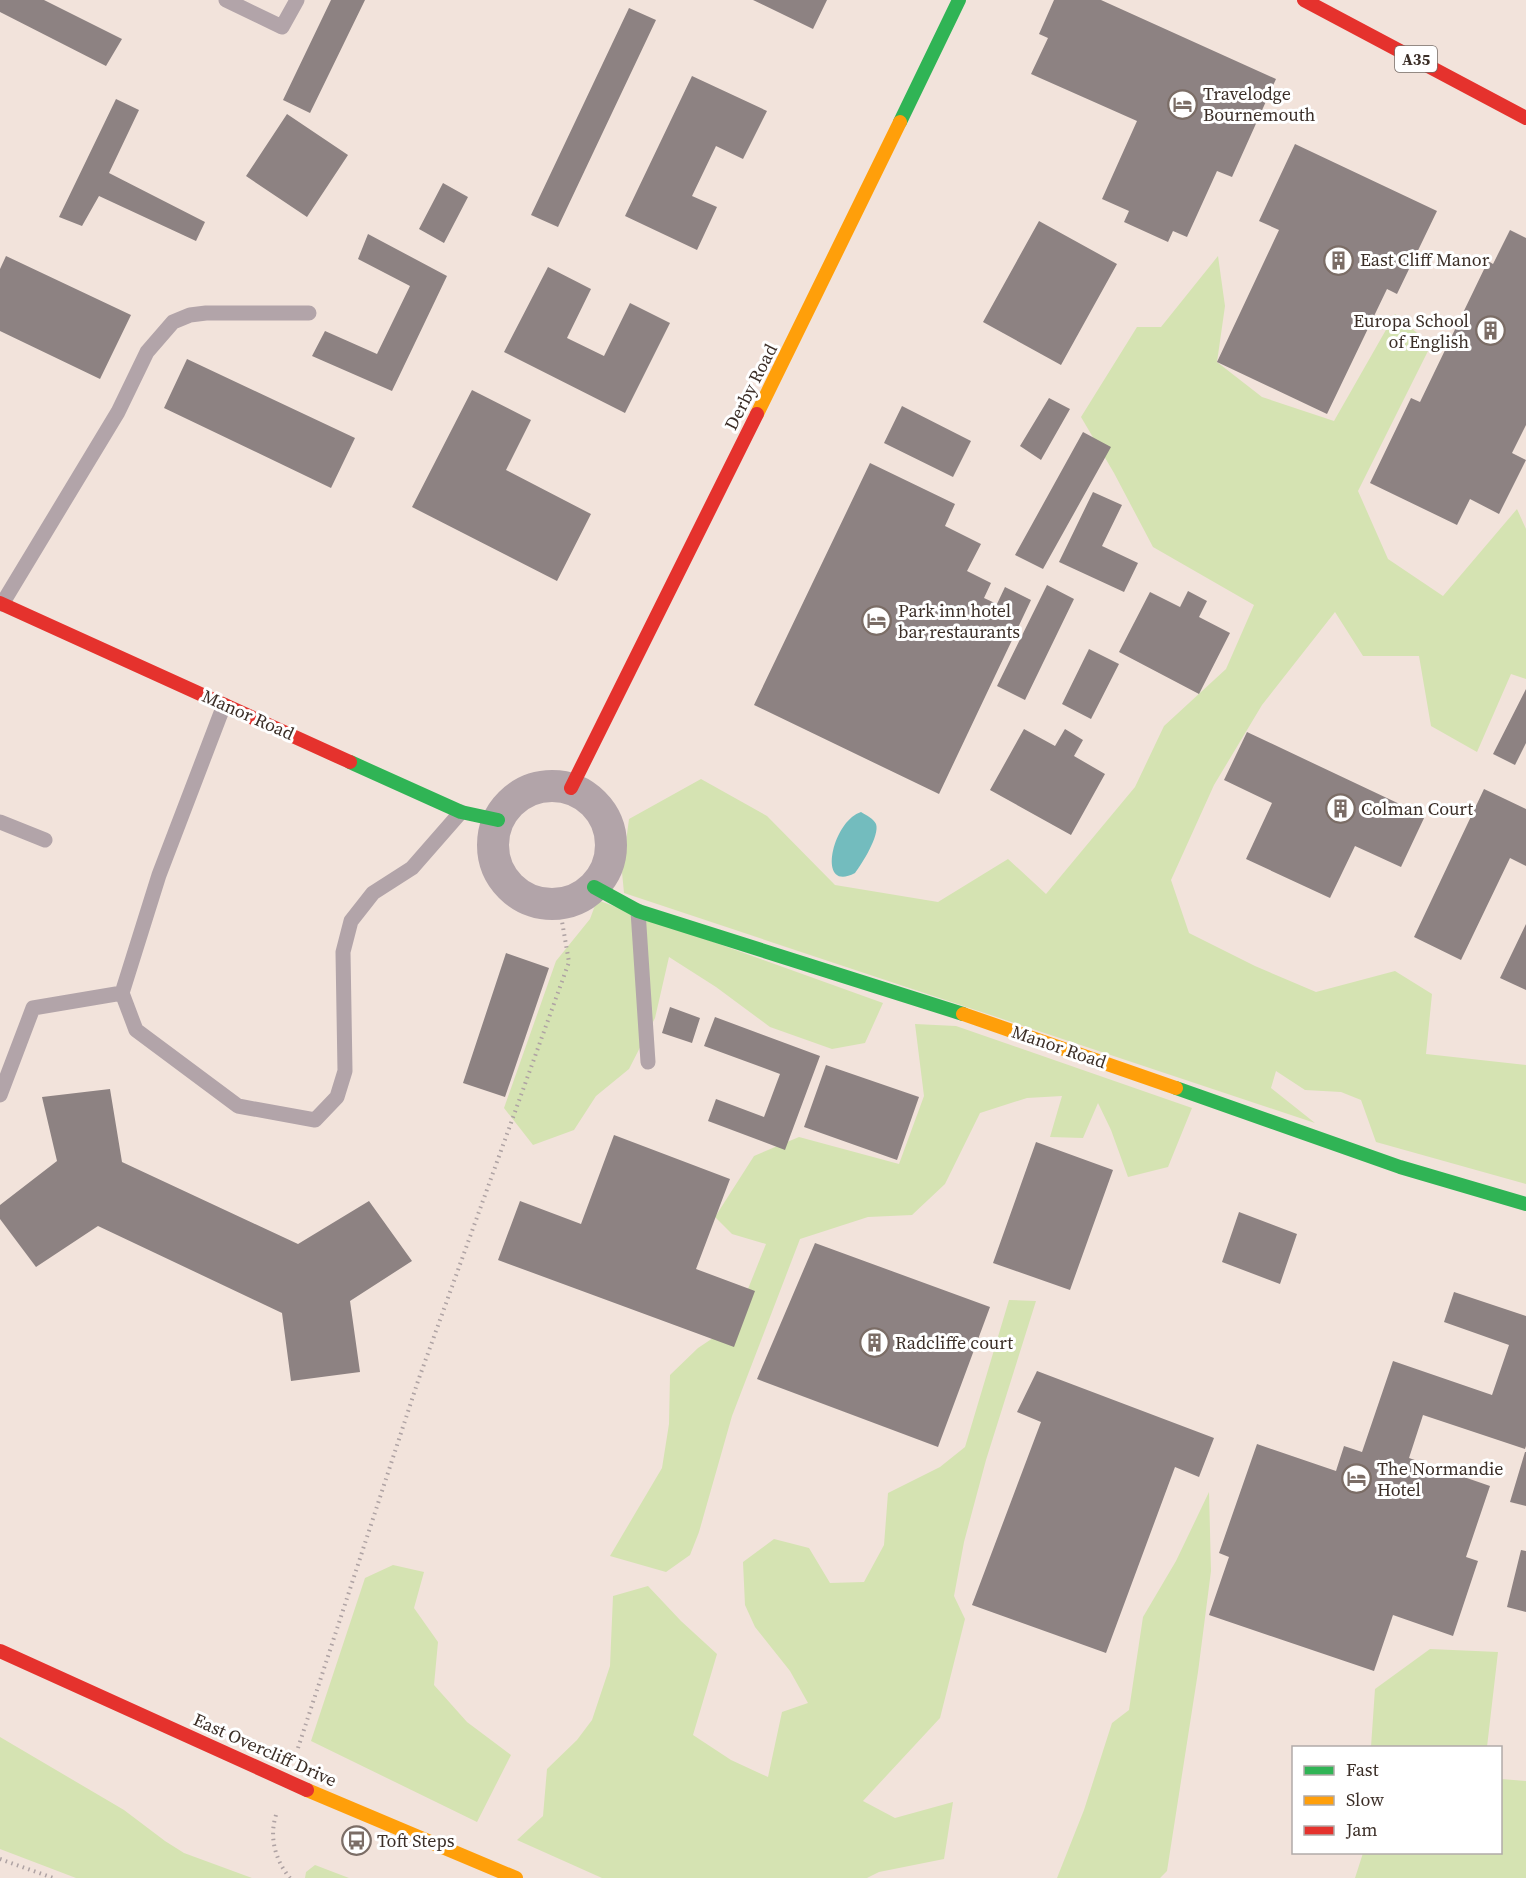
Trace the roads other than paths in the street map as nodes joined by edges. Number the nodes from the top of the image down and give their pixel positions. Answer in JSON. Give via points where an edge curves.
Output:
{"nodes":[{"id":1,"x":226,"y":0,"type":"edge"},
{"id":2,"x":297,"y":0,"type":"edge"},
{"id":3,"x":959,"y":0,"type":"edge"},
{"id":4,"x":1304,"y":0,"type":"edge"},
{"id":5,"x":1526,"y":118,"type":"edge"},
{"id":6,"x":309,"y":314,"type":"dead end"},
{"id":7,"x":1,"y":604,"type":"edge"},
{"id":8,"x":224,"y":705,"type":"junction"},
{"id":9,"x":571,"y":788,"type":"junction"},
{"id":10,"x":461,"y":812,"type":"junction"},
{"id":11,"x":498,"y":820,"type":"junction"},
{"id":12,"x":0,"y":822,"type":"edge"},
{"id":13,"x":45,"y":840,"type":"dead end"},
{"id":14,"x":594,"y":887,"type":"junction"},
{"id":15,"x":638,"y":911,"type":"junction"},
{"id":16,"x":122,"y":993,"type":"junction"},
{"id":17,"x":648,"y":1062,"type":"dead end"},
{"id":18,"x":0,"y":1095,"type":"edge"},
{"id":19,"x":1526,"y":1204,"type":"edge"},
{"id":20,"x":0,"y":1652,"type":"edge"},
{"id":21,"x":516,"y":1878,"type":"edge"}],
"edges":[{"from":1,"to":2,"type":"lane","via":[[282,27]]},
{"from":3,"to":9,"type":"street","name":"Derby Road","via":[[824,282]]},
{"from":4,"to":5,"type":"street","number":"A35"},
{"from":6,"to":7,"type":"lane","via":[[206,314],[173,322],[147,352],[118,412]]},
{"from":7,"to":8,"type":"street","name":"Manor Road"},
{"from":8,"to":10,"type":"street","name":"Manor Road"},
{"from":8,"to":16,"type":"lane","via":[[159,875]]},
{"from":9,"to":11,"type":"street","via":[[536,787],[520,794]]},
{"from":9,"to":14,"type":"street","via":[[588,797],[602,812],[610,831],[611,852],[606,871]]},
{"from":10,"to":11,"type":"street","name":"Manor Road"},
{"from":10,"to":16,"type":"lane","via":[[412,868],[373,893],[351,921],[343,952],[345,1071],[337,1097],[315,1120],[238,1106],[136,1030]]},
{"from":11,"to":14,"type":"street","via":[[492,837],[493,855],[499,872],[524,897],[559,904]]},
{"from":12,"to":13,"type":"lane"},
{"from":14,"to":15,"type":"street","name":"Manor Road"},
{"from":15,"to":17,"type":"lane"},
{"from":15,"to":19,"type":"street","name":"Manor Road","via":[[1022,1034],[1400,1167]]},
{"from":16,"to":18,"type":"lane","via":[[33,1008]]},
{"from":20,"to":21,"type":"street","name":"East Overcliff Drive","via":[[286,1781]]}]}
